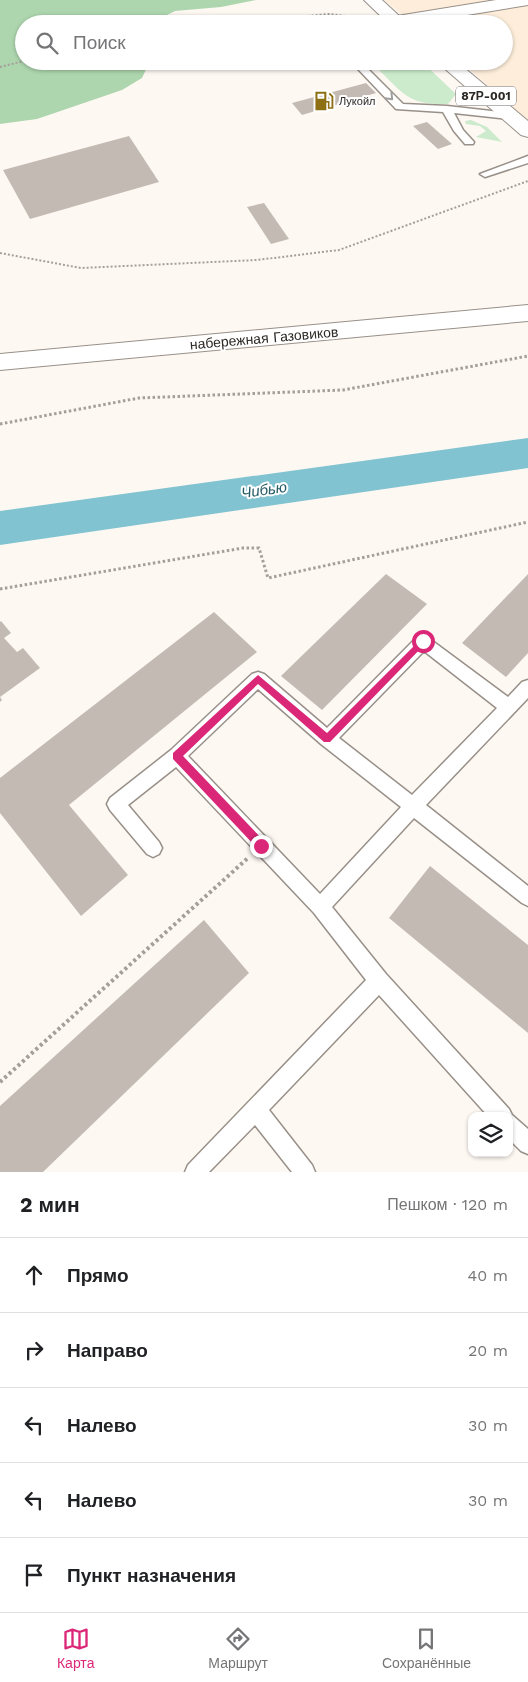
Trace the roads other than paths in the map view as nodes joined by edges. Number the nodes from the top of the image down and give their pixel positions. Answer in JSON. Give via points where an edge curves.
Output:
{"nodes":[{"id":1,"x":372,"y":0,"type":"edge"},
{"id":2,"x":528,"y":0,"type":"edge"},
{"id":3,"x":389,"y":15,"type":"edge"},
{"id":4,"x":443,"y":15,"type":"edge"},
{"id":5,"x":364,"y":70,"type":"edge"},
{"id":6,"x":456,"y":70,"type":"edge"},
{"id":7,"x":448,"y":109,"type":"junction"},
{"id":8,"x":510,"y":116,"type":"junction"},
{"id":9,"x":528,"y":132,"type":"edge"},
{"id":10,"x":469,"y":142,"type":"dead end"},
{"id":11,"x":528,"y":159,"type":"edge"},
{"id":12,"x":485,"y":174,"type":"dead end"},
{"id":13,"x":528,"y":313,"type":"edge"},
{"id":14,"x":0,"y":362,"type":"edge"},
{"id":15,"x":528,"y":687,"type":"edge"},
{"id":16,"x":509,"y":707,"type":"junction"},
{"id":17,"x":327,"y":739,"type":"junction"},
{"id":18,"x":177,"y":756,"type":"junction"},
{"id":19,"x":413,"y":806,"type":"junction"},
{"id":20,"x":153,"y":848,"type":"dead end"},
{"id":21,"x":528,"y":897,"type":"edge"},
{"id":22,"x":320,"y":908,"type":"junction"},
{"id":23,"x":379,"y":981,"type":"junction"},
{"id":24,"x":255,"y":1109,"type":"junction"},
{"id":25,"x":498,"y":1112,"type":"edge"},
{"id":26,"x":513,"y":1128,"type":"edge"},
{"id":27,"x":528,"y":1144,"type":"edge"},
{"id":28,"x":194,"y":1172,"type":"edge"},
{"id":29,"x":305,"y":1172,"type":"edge"}],
"edges":[{"from":1,"to":3,"type":"main road"},
{"from":2,"to":4,"type":"main road"},
{"from":5,"to":7,"type":"lane","one_way":true,"via":[[400,107]]},
{"from":6,"to":8,"type":"main road","number":"87Р-001"},
{"from":7,"to":8,"type":"lane"},
{"from":7,"to":10,"type":"lane","via":[[459,131]]},
{"from":8,"to":9,"type":"main road","number":"87Р-001"},
{"from":11,"to":12,"type":"lane"},
{"from":13,"to":14,"type":"main road","name":"набережная Газовиков"},
{"from":15,"to":16,"type":"lane"},
{"from":16,"to":17,"type":"lane","via":[[423,641]]},
{"from":16,"to":19,"type":"lane"},
{"from":17,"to":18,"type":"lane","via":[[258,679]]},
{"from":17,"to":19,"type":"lane"},
{"from":18,"to":20,"type":"lane","via":[[116,804]]},
{"from":18,"to":22,"type":"lane"},
{"from":19,"to":21,"type":"lane"},
{"from":19,"to":22,"type":"lane"},
{"from":22,"to":23,"type":"lane"},
{"from":23,"to":24,"type":"lane"},
{"from":23,"to":25,"type":"lane"},
{"from":24,"to":28,"type":"lane"},
{"from":24,"to":29,"type":"lane"},
{"from":26,"to":27,"type":"lane"}]}
